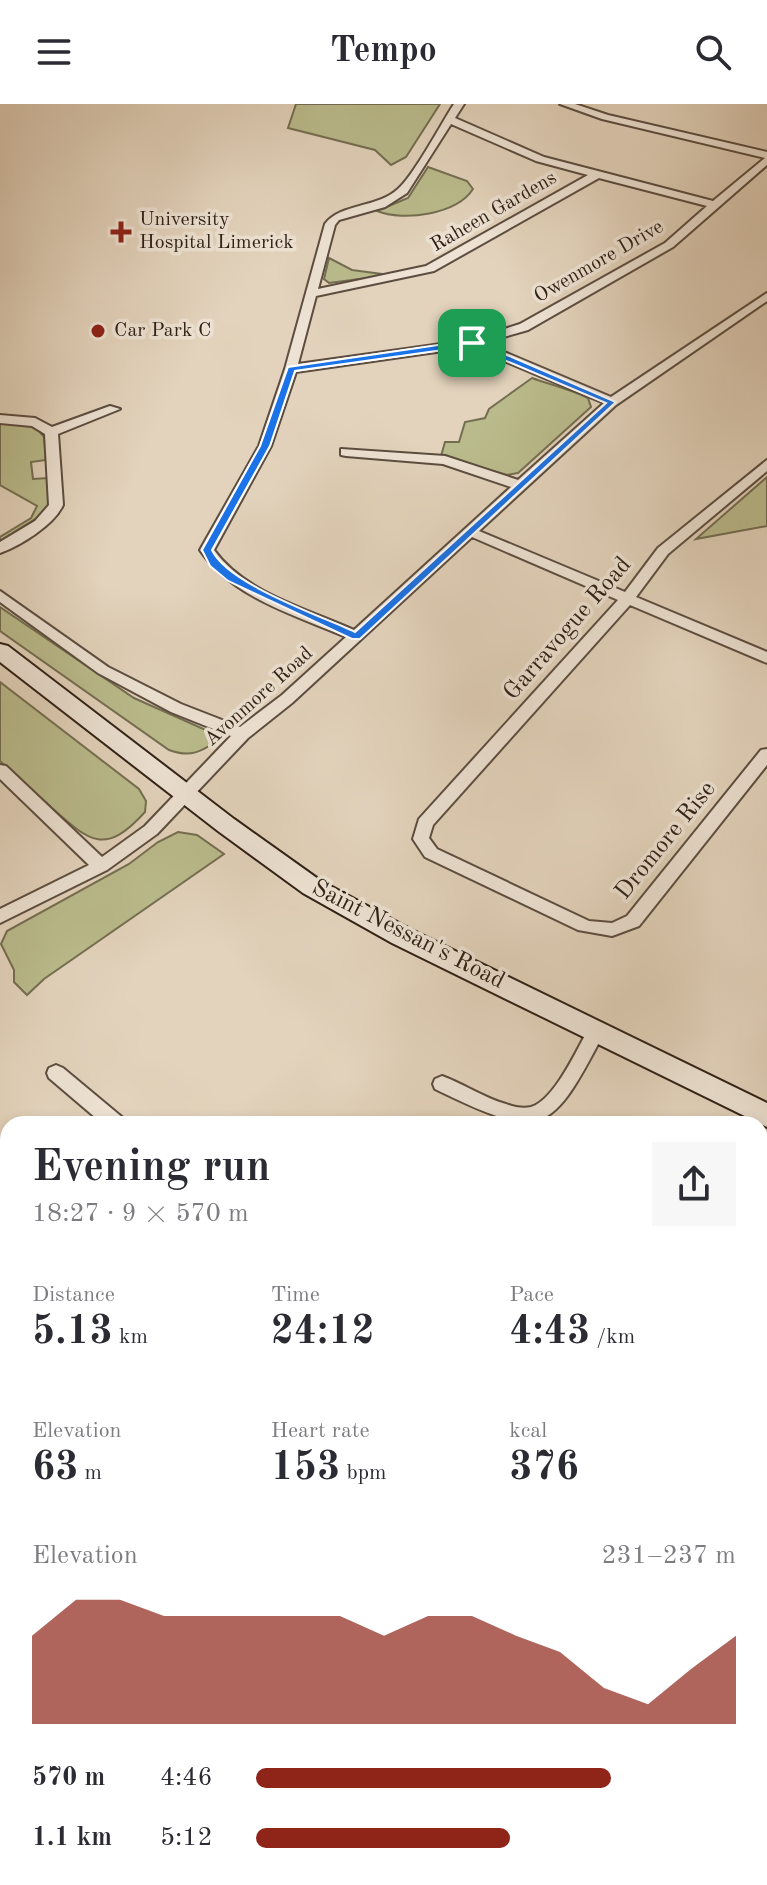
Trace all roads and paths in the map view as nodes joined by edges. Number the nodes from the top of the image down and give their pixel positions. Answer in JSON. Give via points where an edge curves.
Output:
{"nodes":[{"id":1,"x":459,"y":104,"type":"edge"},
{"id":2,"x":565,"y":104,"type":"edge"},
{"id":3,"x":449,"y":119,"type":"junction"},
{"id":4,"x":767,"y":157,"type":"edge"},
{"id":5,"x":596,"y":175,"type":"junction"},
{"id":6,"x":714,"y":205,"type":"junction"},
{"id":7,"x":314,"y":293,"type":"junction"},
{"id":8,"x":767,"y":296,"type":"edge"},
{"id":9,"x":472,"y":343,"type":"junction"},
{"id":10,"x":291,"y":369,"type":"junction"},
{"id":11,"x":612,"y":402,"type":"junction"},
{"id":12,"x":114,"y":409,"type":"dead end"},
{"id":13,"x":0,"y":419,"type":"edge"},
{"id":14,"x":51,"y":432,"type":"junction"},
{"id":15,"x":346,"y":452,"type":"dead end"},
{"id":16,"x":767,"y":464,"type":"edge"},
{"id":17,"x":519,"y":485,"type":"junction"},
{"id":18,"x":471,"y":532,"type":"junction"},
{"id":19,"x":0,"y":549,"type":"edge"},
{"id":20,"x":0,"y":595,"type":"edge"},
{"id":21,"x":626,"y":600,"type":"junction"},
{"id":22,"x":356,"y":636,"type":"junction"},
{"id":23,"x":0,"y":651,"type":"edge"},
{"id":24,"x":767,"y":658,"type":"edge"},
{"id":25,"x":242,"y":734,"type":"junction"},
{"id":26,"x":767,"y":754,"type":"edge"},
{"id":27,"x":0,"y":770,"type":"edge"},
{"id":28,"x":187,"y":794,"type":"junction"},
{"id":29,"x":421,"y":839,"type":"joint"},
{"id":30,"x":101,"y":866,"type":"junction"},
{"id":31,"x":0,"y":917,"type":"edge"},
{"id":32,"x":596,"y":1031,"type":"junction"},
{"id":33,"x":56,"y":1073,"type":"dead end"},
{"id":34,"x":442,"y":1084,"type":"dead end"},
{"id":35,"x":107,"y":1116,"type":"edge"},
{"id":36,"x":514,"y":1116,"type":"edge"},
{"id":37,"x":533,"y":1116,"type":"edge"},
{"id":38,"x":767,"y":1116,"type":"edge"}],
"edges":[{"from":1,"to":3,"type":"street"},
{"from":2,"to":4,"type":"street"},
{"from":3,"to":5,"type":"street","name":"Raheen Gardens","via":[[540,159]]},
{"from":3,"to":7,"type":"street","via":[[403,191],[330,224]]},
{"from":4,"to":6,"type":"street","name":"Owenmore Drive"},
{"from":5,"to":6,"type":"street","name":"Raheen Gardens"},
{"from":5,"to":7,"type":"street","name":"Raheen Gardens","via":[[430,269]]},
{"from":6,"to":9,"type":"street","name":"Owenmore Drive","via":[[656,252],[524,327]]},
{"from":7,"to":10,"type":"street"},
{"from":8,"to":11,"type":"street","name":"Avonmore Road"},
{"from":9,"to":10,"type":"street","name":"Owenmore Drive"},
{"from":9,"to":11,"type":"street"},
{"from":10,"to":22,"type":"street","via":[[265,446],[207,550],[213,564],[232,579]]},
{"from":11,"to":17,"type":"street","name":"Avonmore Road"},
{"from":12,"to":14,"type":"street"},
{"from":13,"to":14,"type":"street","via":[[35,422]]},
{"from":14,"to":19,"type":"street","via":[[54,512]]},
{"from":15,"to":17,"type":"street","via":[[445,460]]},
{"from":16,"to":21,"type":"street","name":"Garravogue Road","via":[[663,551]]},
{"from":17,"to":18,"type":"street","name":"Avonmore Road"},
{"from":18,"to":21,"type":"street"},
{"from":18,"to":22,"type":"street","name":"Avonmore Road"},
{"from":20,"to":25,"type":"street","via":[[103,670]]},
{"from":21,"to":24,"type":"street"},
{"from":21,"to":29,"type":"street","name":"Garravogue Road","via":[[425,823]]},
{"from":22,"to":25,"type":"street","name":"Avonmore Road"},
{"from":23,"to":28,"type":"main road","name":"Saint Nessan's Road"},
{"from":25,"to":28,"type":"street","name":"Avonmore Road"},
{"from":26,"to":29,"type":"street","name":"Dromore Rise","via":[[622,928],[594,930],[577,923],[431,853]]},
{"from":27,"to":30,"type":"street"},
{"from":28,"to":30,"type":"street","name":"Avonmore Road","via":[[151,830]]},
{"from":28,"to":32,"type":"main road","name":"Saint Nessan's Road","via":[[312,887]]},
{"from":30,"to":31,"type":"street","name":"Avonmore Road"},
{"from":32,"to":37,"type":"street","via":[[554,1105]]},
{"from":32,"to":38,"type":"main road","name":"Saint Nessan's Road"},
{"from":33,"to":35,"type":"street"},
{"from":34,"to":36,"type":"street"}]}
